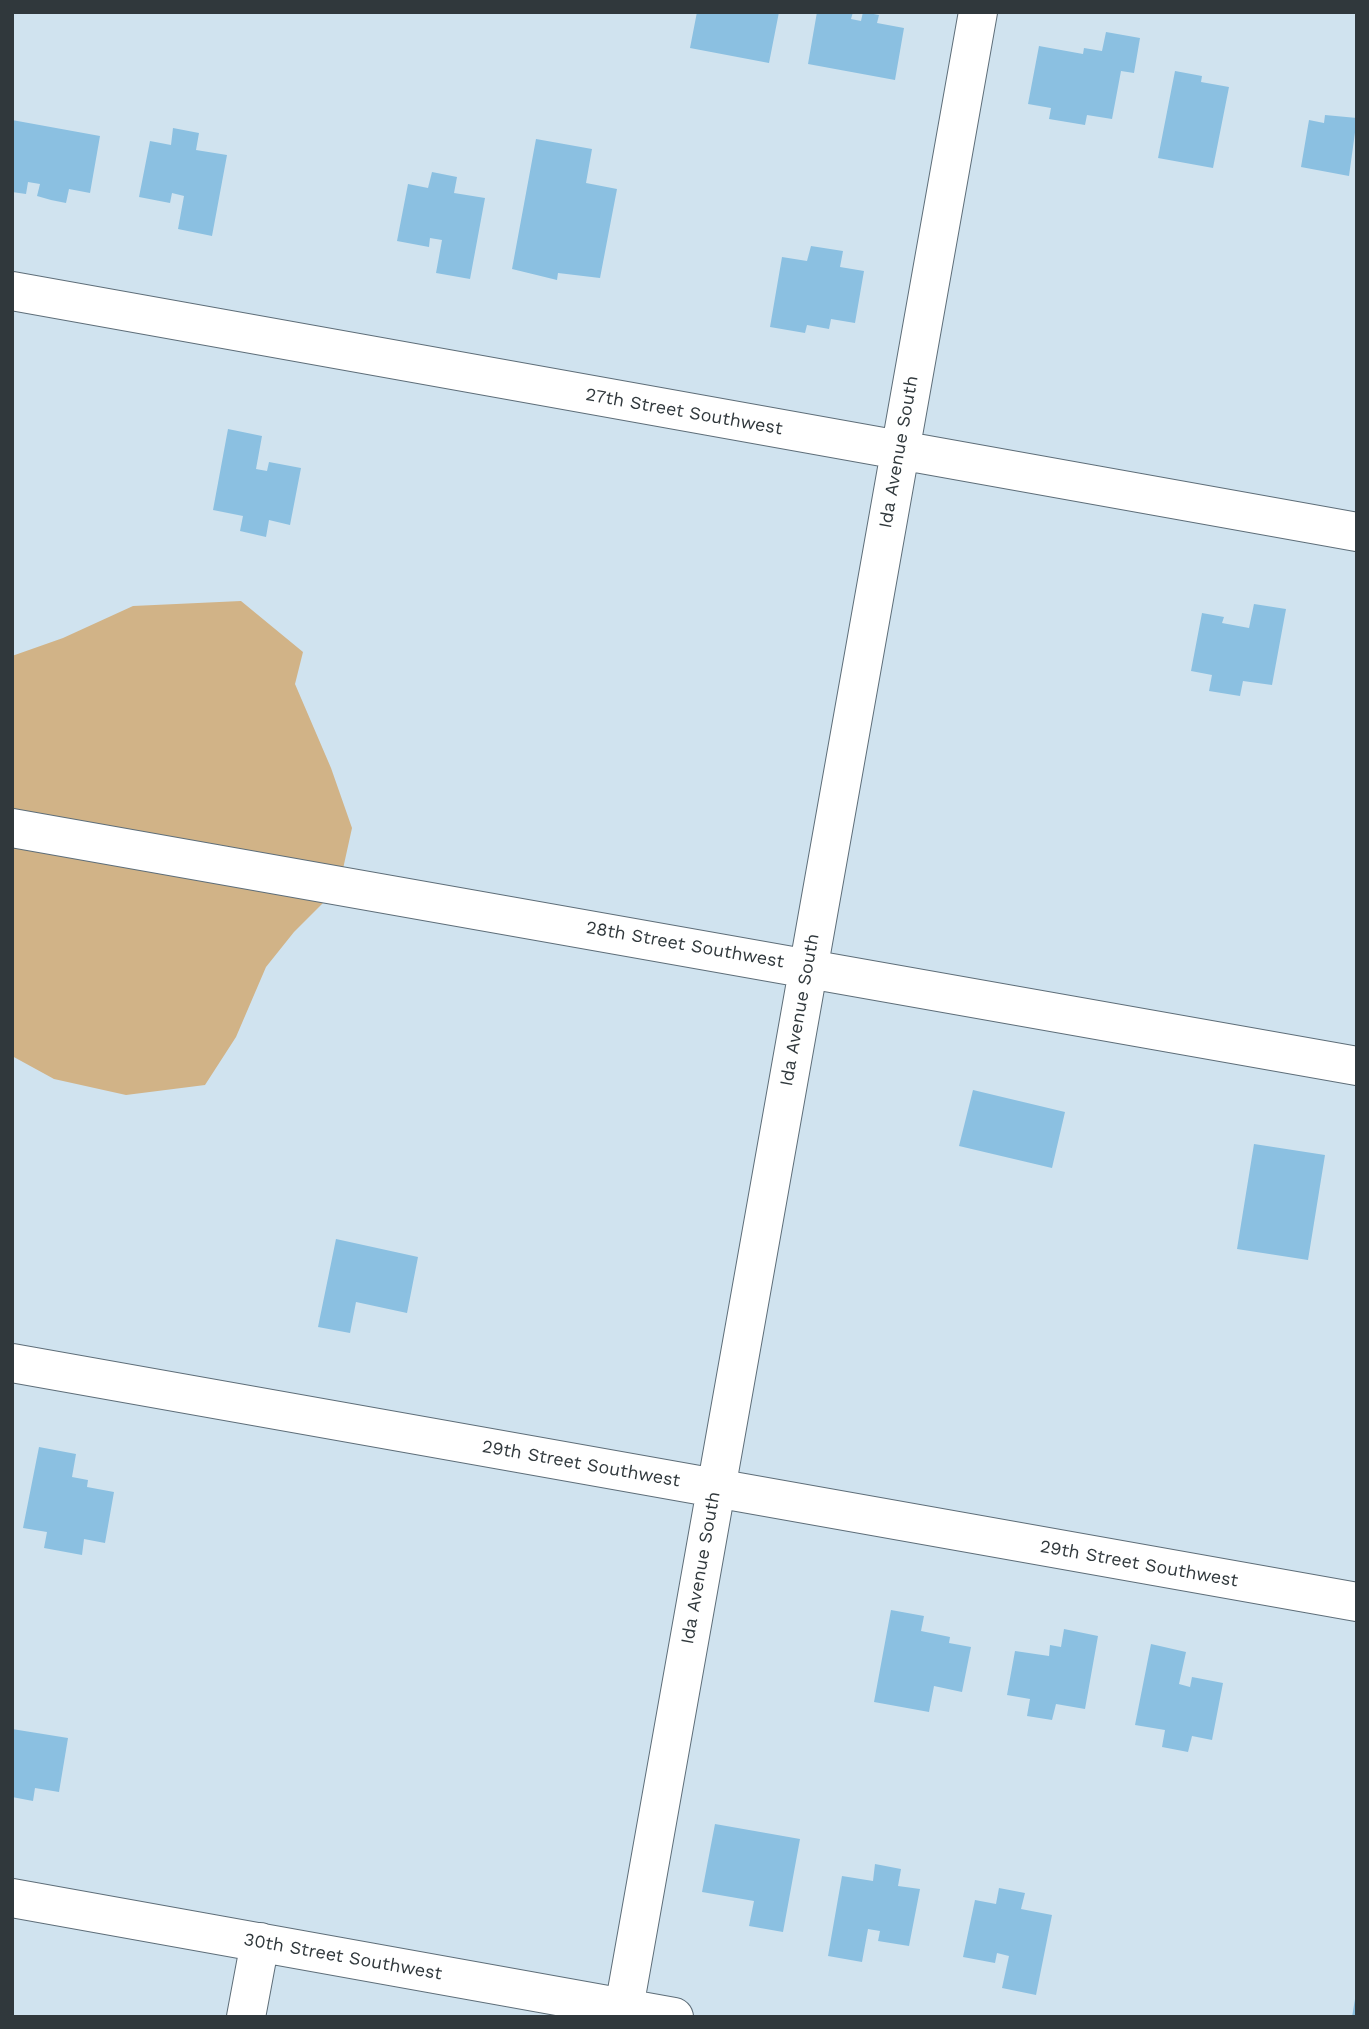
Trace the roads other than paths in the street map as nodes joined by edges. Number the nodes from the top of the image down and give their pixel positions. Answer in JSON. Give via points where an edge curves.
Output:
{"nodes":[{"id":1,"x":978,"y":12,"type":"edge"},
{"id":2,"x":12,"y":291,"type":"edge"},
{"id":3,"x":899,"y":451,"type":"junction"},
{"id":4,"x":1357,"y":532,"type":"edge"},
{"id":5,"x":12,"y":828,"type":"edge"},
{"id":6,"x":807,"y":967,"type":"junction"},
{"id":7,"x":1357,"y":1066,"type":"edge"},
{"id":8,"x":12,"y":1363,"type":"edge"},
{"id":9,"x":715,"y":1488,"type":"junction"},
{"id":10,"x":1357,"y":1602,"type":"edge"},
{"id":11,"x":12,"y":1898,"type":"edge"},
{"id":12,"x":260,"y":1942,"type":"junction"},
{"id":13,"x":624,"y":2008,"type":"junction"},
{"id":14,"x":246,"y":2017,"type":"edge"},
{"id":15,"x":674,"y":2017,"type":"edge"}],
"edges":[{"from":1,"to":3,"type":"street","name":"Ida Avenue South"},
{"from":2,"to":3,"type":"street","name":"27th Street Southwest"},
{"from":3,"to":4,"type":"street","name":"27th Street Southwest"},
{"from":3,"to":6,"type":"street","name":"Ida Avenue South"},
{"from":5,"to":6,"type":"street","name":"28th Street Southwest"},
{"from":6,"to":7,"type":"street","name":"28th Street Southwest"},
{"from":6,"to":9,"type":"street","name":"Ida Avenue South"},
{"from":8,"to":9,"type":"street","name":"29th Street Southwest"},
{"from":9,"to":10,"type":"street","name":"29th Street Southwest"},
{"from":9,"to":13,"type":"street","name":"Ida Avenue South"},
{"from":11,"to":12,"type":"street","name":"30th Street Southwest"},
{"from":12,"to":13,"type":"street","name":"30th Street Southwest"},
{"from":12,"to":14,"type":"street"},
{"from":13,"to":15,"type":"street","name":"30th Street Southwest"}]}
